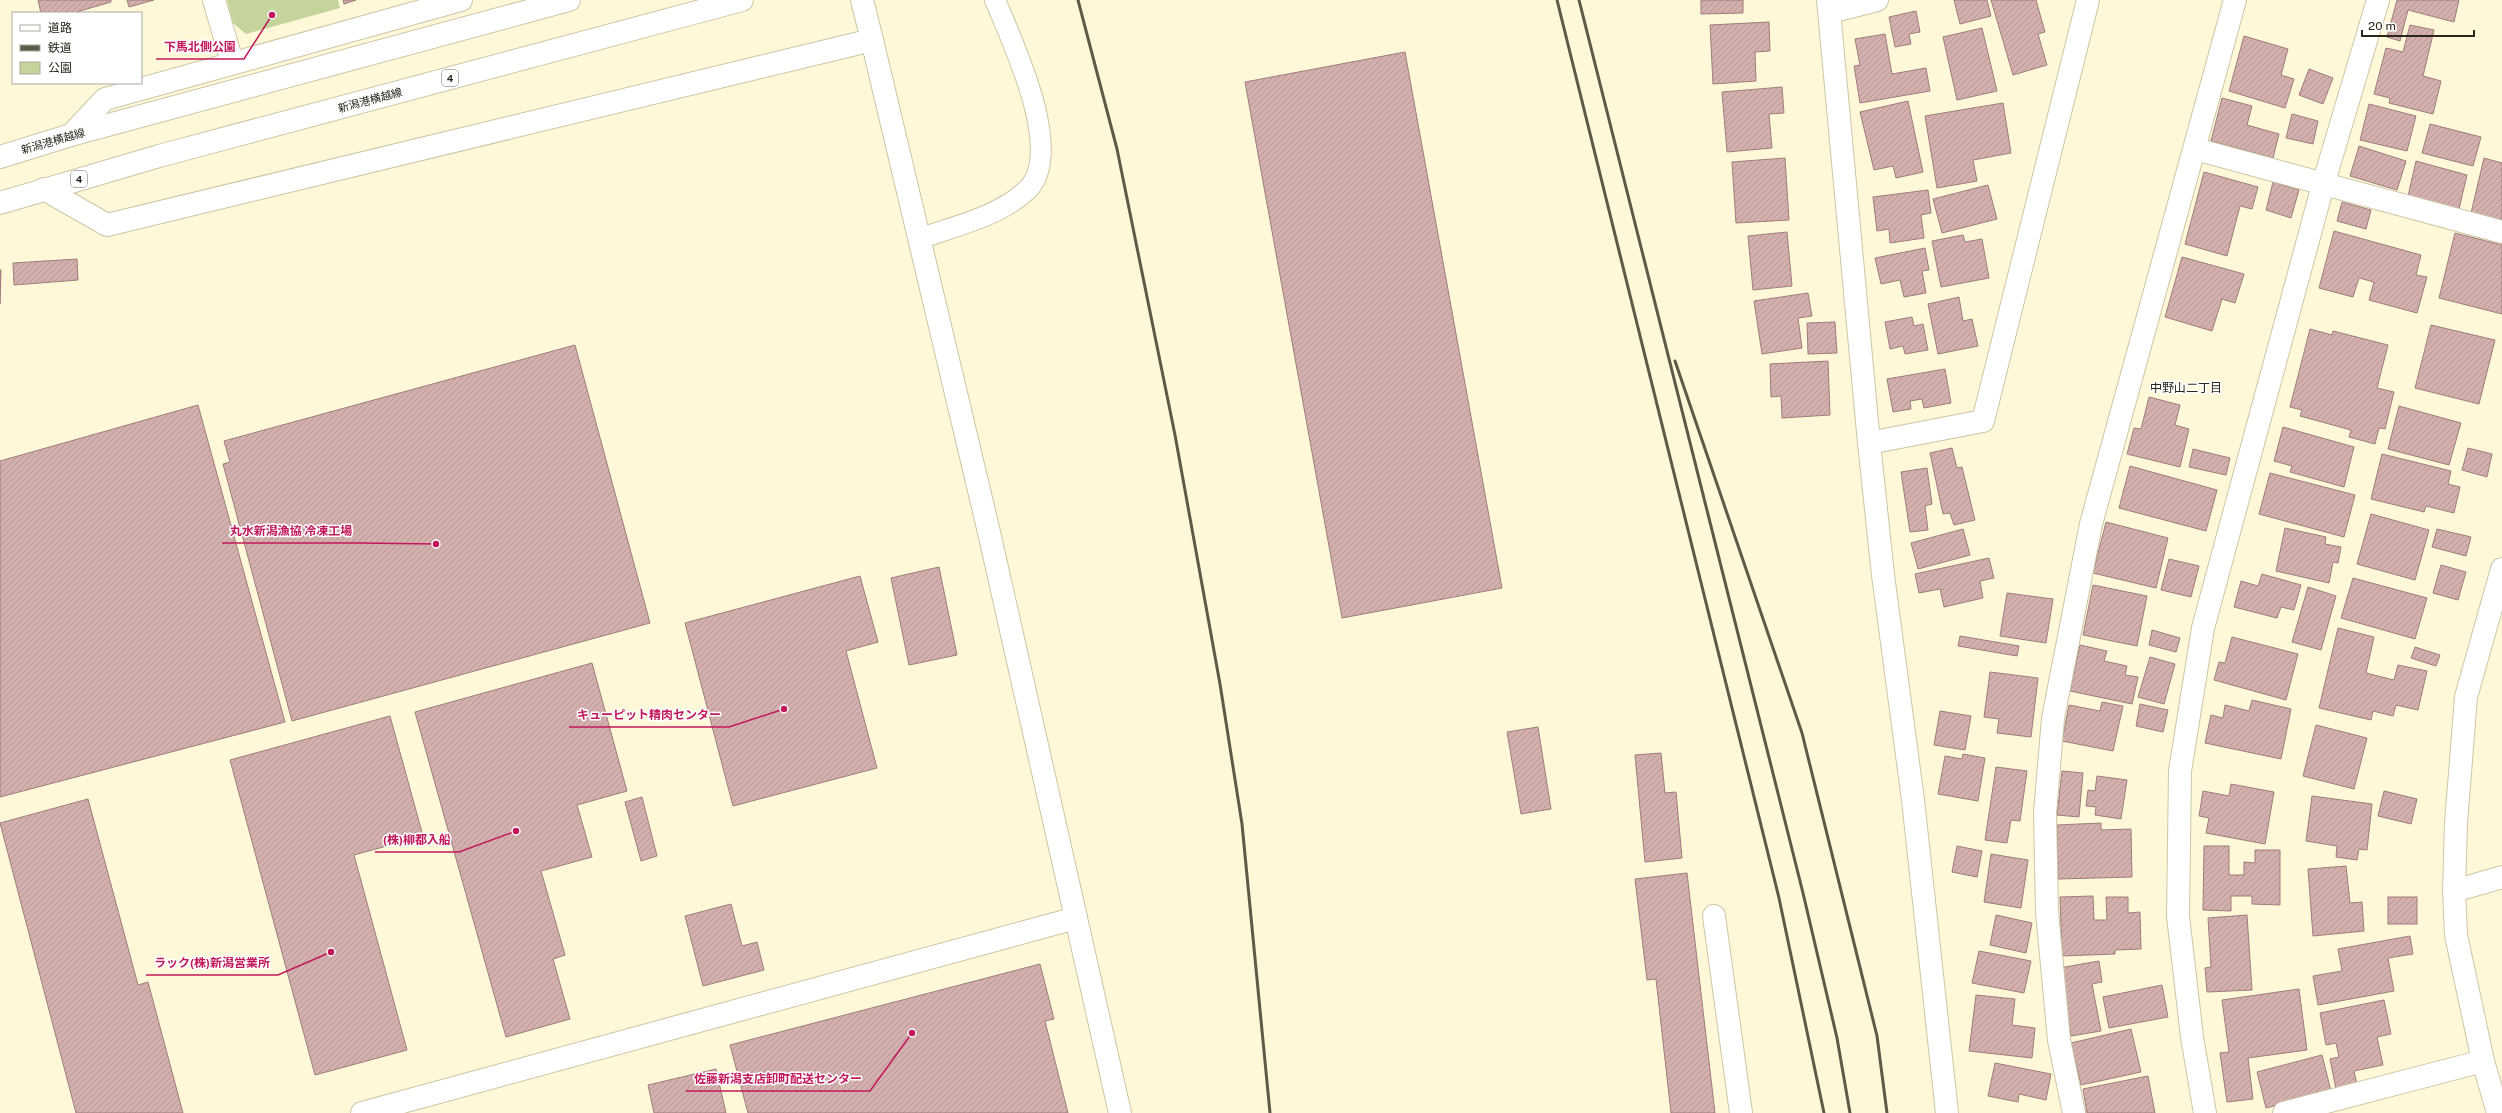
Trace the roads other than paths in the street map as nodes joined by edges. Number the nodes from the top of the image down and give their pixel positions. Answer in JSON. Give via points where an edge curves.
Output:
{"nodes":[{"id":1,"x":214,"y":0,"type":"edge"},
{"id":2,"x":461,"y":0,"type":"edge"},
{"id":3,"x":569,"y":0,"type":"edge"},
{"id":4,"x":742,"y":0,"type":"edge"},
{"id":5,"x":862,"y":0,"type":"edge"},
{"id":6,"x":995,"y":0,"type":"edge"},
{"id":7,"x":1877,"y":0,"type":"edge"},
{"id":8,"x":2088,"y":0,"type":"edge"},
{"id":9,"x":2235,"y":0,"type":"edge"},
{"id":10,"x":2378,"y":0,"type":"edge"},
{"id":11,"x":429,"y":4,"type":"edge"},
{"id":12,"x":1829,"y":6,"type":"edge"},
{"id":13,"x":872,"y":40,"type":"junction"},
{"id":14,"x":232,"y":62,"type":"junction"},
{"id":15,"x":71,"y":135,"type":"junction"},
{"id":16,"x":2195,"y":149,"type":"junction"},
{"id":17,"x":0,"y":157,"type":"edge"},
{"id":18,"x":2323,"y":185,"type":"junction"},
{"id":19,"x":44,"y":189,"type":"junction"},
{"id":20,"x":0,"y":203,"type":"edge"},
{"id":21,"x":2502,"y":232,"type":"edge"},
{"id":22,"x":919,"y":239,"type":"junction"},
{"id":23,"x":1869,"y":443,"type":"junction"},
{"id":24,"x":2502,"y":569,"type":"edge"},
{"id":25,"x":2502,"y":877,"type":"edge"},
{"id":26,"x":2454,"y":891,"type":"junction"},
{"id":27,"x":1714,"y":916,"type":"dead end"},
{"id":28,"x":1076,"y":918,"type":"junction"},
{"id":29,"x":2483,"y":1061,"type":"junction"},
{"id":30,"x":362,"y":1113,"type":"edge"},
{"id":31,"x":1120,"y":1113,"type":"edge"},
{"id":32,"x":1741,"y":1113,"type":"edge"},
{"id":33,"x":1947,"y":1113,"type":"edge"},
{"id":34,"x":2074,"y":1113,"type":"edge"},
{"id":35,"x":2206,"y":1113,"type":"edge"},
{"id":36,"x":2284,"y":1113,"type":"edge"},
{"id":37,"x":2498,"y":1113,"type":"edge"}],
"edges":[{"from":1,"to":14,"type":"street"},
{"from":2,"to":11,"type":"street"},
{"from":3,"to":15,"type":"street","name":"新潟港横越線"},
{"from":4,"to":19,"type":"street","name":"新潟港横越線","number":"4"},
{"from":5,"to":13,"type":"street"},
{"from":6,"to":22,"type":"lane","via":[[1028,80],[1041,139],[1039,167],[1028,189],[1004,207]]},
{"from":7,"to":12,"type":"street"},
{"from":8,"to":23,"type":"street","via":[[1983,421]]},
{"from":9,"to":16,"type":"street"},
{"from":10,"to":18,"type":"street"},
{"from":11,"to":14,"type":"street"},
{"from":12,"to":23,"type":"street"},
{"from":13,"to":19,"type":"street","via":[[107,225]]},
{"from":13,"to":22,"type":"street"},
{"from":14,"to":15,"type":"street","via":[[106,99]]},
{"from":15,"to":17,"type":"street","name":"新潟港横越線"},
{"from":16,"to":18,"type":"street"},
{"from":16,"to":34,"type":"street","via":[[2091,524],[2053,718],[2045,813],[2047,912],[2059,1040]]},
{"from":18,"to":21,"type":"street"},
{"from":18,"to":35,"type":"street","via":[[2203,628],[2180,771],[2178,916],[2192,1037]]},
{"from":19,"to":20,"type":"street","name":"新潟港横越線","number":"4"},
{"from":22,"to":28,"type":"street","via":[[988,528]]},
{"from":23,"to":33,"type":"street","via":[[1883,575],[1913,800]]},
{"from":24,"to":26,"type":"street","via":[[2466,697],[2456,823]]},
{"from":25,"to":26,"type":"street"},
{"from":26,"to":29,"type":"street","via":[[2456,935]]},
{"from":27,"to":32,"type":"street"},
{"from":28,"to":30,"type":"street"},
{"from":28,"to":31,"type":"street"},
{"from":29,"to":36,"type":"street"},
{"from":29,"to":37,"type":"street"}]}
